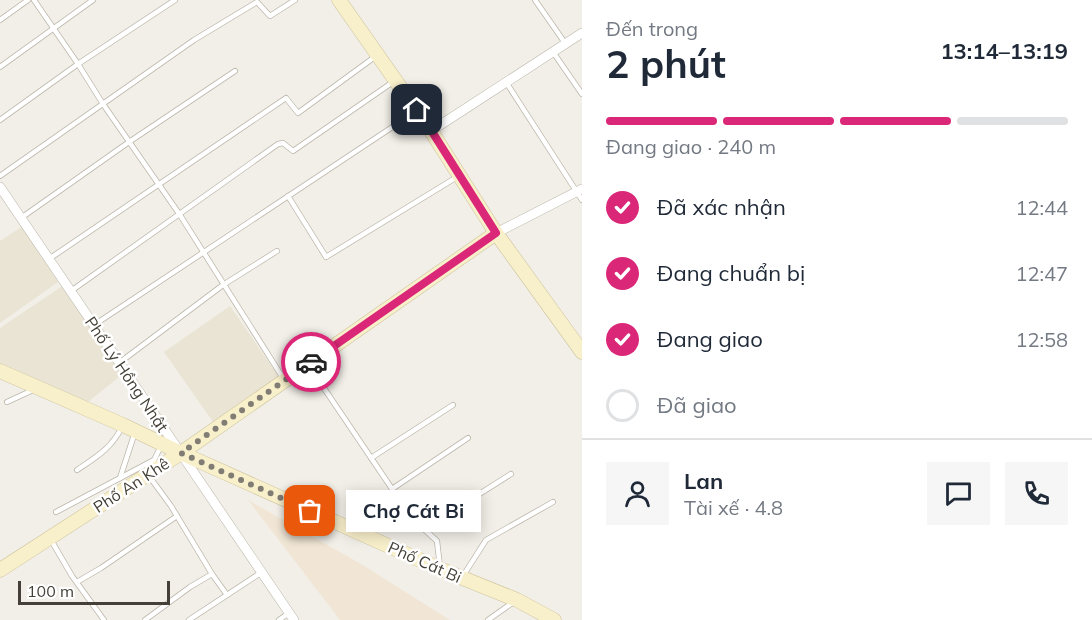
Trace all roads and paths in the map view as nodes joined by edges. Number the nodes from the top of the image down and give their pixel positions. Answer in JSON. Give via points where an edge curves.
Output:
{"nodes":[{"id":1,"x":28,"y":0,"type":"edge"},
{"id":2,"x":34,"y":0,"type":"edge"},
{"id":3,"x":93,"y":0,"type":"edge"},
{"id":4,"x":175,"y":0,"type":"edge"},
{"id":5,"x":295,"y":0,"type":"edge"},
{"id":6,"x":339,"y":0,"type":"edge"},
{"id":7,"x":535,"y":0,"type":"edge"},
{"id":8,"x":0,"y":20,"type":"edge"},
{"id":9,"x":53,"y":28,"type":"junction"},
{"id":10,"x":582,"y":33,"type":"edge"},
{"id":11,"x":564,"y":43,"type":"junction"},
{"id":12,"x":553,"y":52,"type":"junction"},
{"id":13,"x":378,"y":55,"type":"junction"},
{"id":14,"x":78,"y":64,"type":"junction"},
{"id":15,"x":0,"y":66,"type":"edge"},
{"id":16,"x":235,"y":71,"type":"dead end"},
{"id":17,"x":396,"y":80,"type":"junction"},
{"id":18,"x":506,"y":82,"type":"junction"},
{"id":19,"x":582,"y":94,"type":"edge"},
{"id":20,"x":103,"y":104,"type":"junction"},
{"id":21,"x":417,"y":110,"type":"junction"},
{"id":22,"x":0,"y":120,"type":"edge"},
{"id":23,"x":431,"y":130,"type":"junction"},
{"id":24,"x":129,"y":142,"type":"junction"},
{"id":25,"x":460,"y":176,"type":"junction"},
{"id":26,"x":0,"y":177,"type":"edge"},
{"id":27,"x":159,"y":186,"type":"junction"},
{"id":28,"x":0,"y":188,"type":"edge"},
{"id":29,"x":580,"y":194,"type":"edge"},
{"id":30,"x":288,"y":196,"type":"junction"},
{"id":31,"x":180,"y":215,"type":"junction"},
{"id":32,"x":21,"y":218,"type":"junction"},
{"id":33,"x":496,"y":233,"type":"junction"},
{"id":34,"x":277,"y":251,"type":"dead end"},
{"id":35,"x":204,"y":253,"type":"junction"},
{"id":36,"x":49,"y":259,"type":"junction"},
{"id":37,"x":224,"y":285,"type":"junction"},
{"id":38,"x":71,"y":291,"type":"junction"},
{"id":39,"x":94,"y":325,"type":"junction"},
{"id":40,"x":582,"y":352,"type":"edge"},
{"id":41,"x":119,"y":363,"type":"junction"},
{"id":42,"x":308,"y":364,"type":"junction"},
{"id":43,"x":0,"y":371,"type":"edge"},
{"id":44,"x":285,"y":380,"type":"junction"},
{"id":45,"x":38,"y":387,"type":"junction"},
{"id":46,"x":7,"y":402,"type":"dead end"},
{"id":47,"x":453,"y":405,"type":"dead end"},
{"id":48,"x":129,"y":428,"type":"junction"},
{"id":49,"x":468,"y":438,"type":"dead end"},
{"id":50,"x":162,"y":444,"type":"junction"},
{"id":51,"x":181,"y":453,"type":"junction"},
{"id":52,"x":371,"y":458,"type":"junction"},
{"id":53,"x":77,"y":470,"type":"dead end"},
{"id":54,"x":147,"y":474,"type":"junction"},
{"id":55,"x":511,"y":474,"type":"dead end"},
{"id":56,"x":120,"y":478,"type":"junction"},
{"id":57,"x":392,"y":489,"type":"junction"},
{"id":58,"x":553,"y":502,"type":"dead end"},
{"id":59,"x":56,"y":512,"type":"dead end"},
{"id":60,"x":177,"y":516,"type":"junction"},
{"id":61,"x":424,"y":529,"type":"junction"},
{"id":62,"x":50,"y":537,"type":"junction"},
{"id":63,"x":440,"y":569,"type":"junction"},
{"id":64,"x":0,"y":570,"type":"edge"},
{"id":65,"x":262,"y":572,"type":"junction"},
{"id":66,"x":212,"y":574,"type":"junction"},
{"id":67,"x":462,"y":578,"type":"junction"},
{"id":68,"x":76,"y":582,"type":"junction"},
{"id":69,"x":227,"y":595,"type":"junction"},
{"id":70,"x":517,"y":600,"type":"junction"},
{"id":71,"x":292,"y":616,"type":"edge"},
{"id":72,"x":104,"y":620,"type":"edge"},
{"id":73,"x":145,"y":620,"type":"edge"},
{"id":74,"x":189,"y":620,"type":"edge"},
{"id":75,"x":279,"y":620,"type":"edge"},
{"id":76,"x":488,"y":620,"type":"edge"},
{"id":77,"x":554,"y":620,"type":"edge"}],
"edges":[{"from":1,"to":8,"type":"lane"},
{"from":2,"to":9,"type":"lane"},
{"from":3,"to":9,"type":"lane"},
{"from":4,"to":14,"type":"lane"},
{"from":5,"to":20,"type":"lane","via":[[270,16],[257,2],[194,40]]},
{"from":6,"to":13,"type":"street"},
{"from":7,"to":11,"type":"lane"},
{"from":9,"to":14,"type":"lane"},
{"from":9,"to":15,"type":"lane"},
{"from":10,"to":11,"type":"street"},
{"from":11,"to":12,"type":"street"},
{"from":12,"to":18,"type":"street"},
{"from":12,"to":19,"type":"lane"},
{"from":13,"to":17,"type":"street"},
{"from":13,"to":27,"type":"lane","via":[[298,113],[286,98]]},
{"from":14,"to":20,"type":"lane"},
{"from":14,"to":22,"type":"lane"},
{"from":16,"to":24,"type":"lane"},
{"from":17,"to":21,"type":"street"},
{"from":17,"to":31,"type":"lane","via":[[293,151],[283,143],[278,144]]},
{"from":18,"to":23,"type":"street"},
{"from":18,"to":29,"type":"lane"},
{"from":20,"to":24,"type":"lane"},
{"from":20,"to":26,"type":"lane"},
{"from":21,"to":23,"type":"street"},
{"from":21,"to":30,"type":"lane"},
{"from":23,"to":25,"type":"street"},
{"from":24,"to":27,"type":"lane"},
{"from":24,"to":32,"type":"lane"},
{"from":25,"to":30,"type":"lane","via":[[326,256]]},
{"from":25,"to":33,"type":"street"},
{"from":27,"to":31,"type":"lane"},
{"from":27,"to":36,"type":"lane"},
{"from":28,"to":32,"type":"street","name":"Phố Lý Hồng Nhật"},
{"from":29,"to":33,"type":"street"},
{"from":30,"to":35,"type":"lane"},
{"from":31,"to":35,"type":"lane"},
{"from":31,"to":38,"type":"lane"},
{"from":32,"to":36,"type":"street","name":"Phố Lý Hồng Nhật"},
{"from":33,"to":40,"type":"street"},
{"from":33,"to":42,"type":"street","name":"Phố An Khê"},
{"from":34,"to":37,"type":"lane"},
{"from":35,"to":37,"type":"lane"},
{"from":35,"to":39,"type":"lane"},
{"from":36,"to":38,"type":"street","name":"Phố Lý Hồng Nhật"},
{"from":37,"to":41,"type":"lane"},
{"from":37,"to":44,"type":"lane"},
{"from":38,"to":39,"type":"street","name":"Phố Lý Hồng Nhật"},
{"from":39,"to":41,"type":"street","name":"Phố Lý Hồng Nhật"},
{"from":41,"to":51,"type":"street","name":"Phố Lý Hồng Nhật"},
{"from":42,"to":44,"type":"street","name":"Phố An Khê"},
{"from":42,"to":52,"type":"lane"},
{"from":43,"to":45,"type":"street","name":"Phố Cát Bi"},
{"from":44,"to":51,"type":"street","name":"Phố An Khê"},
{"from":45,"to":46,"type":"lane"},
{"from":45,"to":48,"type":"street","name":"Phố Cát Bi"},
{"from":47,"to":52,"type":"lane"},
{"from":48,"to":50,"type":"street","name":"Phố Cát Bi"},
{"from":48,"to":53,"type":"lane"},
{"from":48,"to":56,"type":"lane"},
{"from":49,"to":57,"type":"lane"},
{"from":50,"to":51,"type":"street","name":"Phố Cát Bi"},
{"from":50,"to":56,"type":"lane","via":[[154,460]]},
{"from":51,"to":54,"type":"street","name":"Phố An Khê"},
{"from":51,"to":63,"type":"street","name":"Phố Cát Bi"},
{"from":51,"to":65,"type":"street","name":"Phố Lý Hồng Nhật"},
{"from":52,"to":57,"type":"lane"},
{"from":54,"to":60,"type":"lane"},
{"from":54,"to":62,"type":"street","name":"Phố An Khê"},
{"from":55,"to":61,"type":"lane"},
{"from":56,"to":59,"type":"lane"},
{"from":57,"to":61,"type":"lane"},
{"from":58,"to":67,"type":"lane","via":[[486,540]]},
{"from":60,"to":66,"type":"lane"},
{"from":60,"to":68,"type":"lane"},
{"from":61,"to":63,"type":"lane","via":[[437,541]]},
{"from":62,"to":64,"type":"street","name":"Phố An Khê"},
{"from":62,"to":68,"type":"lane"},
{"from":63,"to":67,"type":"street","name":"Phố Cát Bi"},
{"from":65,"to":69,"type":"lane"},
{"from":65,"to":71,"type":"street","name":"Phố Lý Hồng Nhật"},
{"from":66,"to":69,"type":"lane"},
{"from":66,"to":73,"type":"lane"},
{"from":67,"to":70,"type":"street","name":"Phố Cát Bi"},
{"from":68,"to":72,"type":"lane"},
{"from":69,"to":74,"type":"lane"},
{"from":70,"to":76,"type":"lane"},
{"from":70,"to":77,"type":"street","name":"Phố Cát Bi"},
{"from":71,"to":75,"type":"lane"}]}
